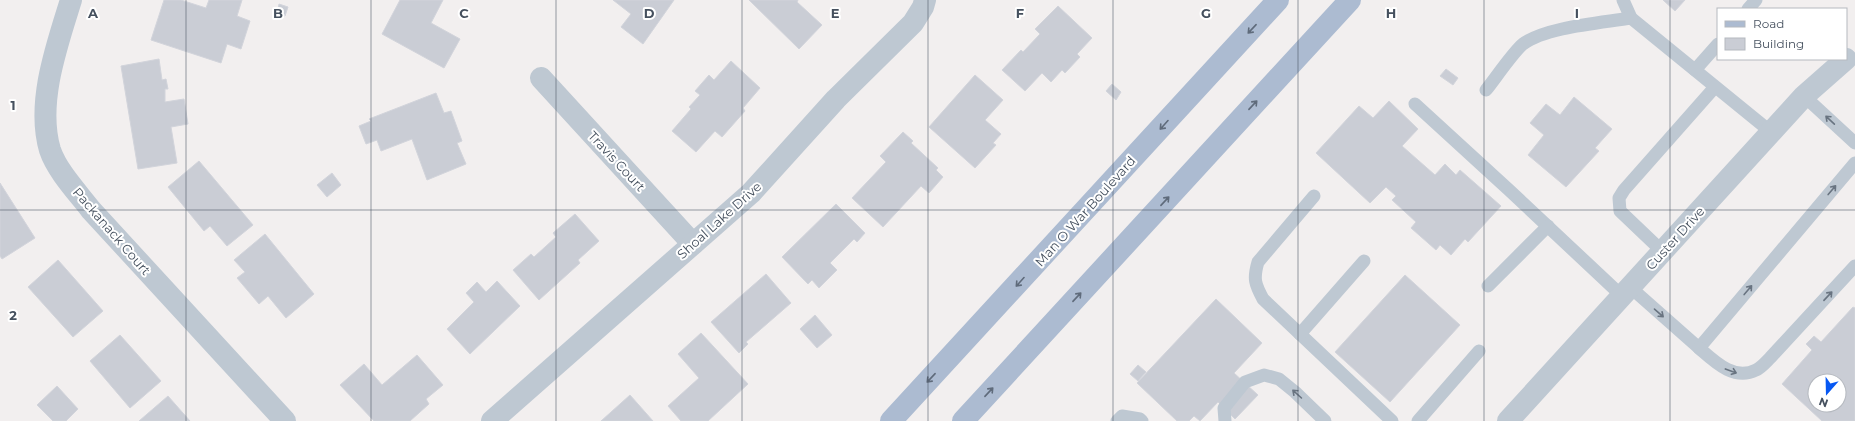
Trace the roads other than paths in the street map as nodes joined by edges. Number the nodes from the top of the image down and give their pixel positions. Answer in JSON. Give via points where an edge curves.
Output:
{"nodes":[{"id":1,"x":71,"y":0,"type":"edge"},
{"id":2,"x":925,"y":0,"type":"edge"},
{"id":3,"x":1278,"y":0,"type":"edge"},
{"id":4,"x":1350,"y":0,"type":"edge"},
{"id":5,"x":1623,"y":0,"type":"edge"},
{"id":6,"x":1756,"y":0,"type":"edge"},
{"id":7,"x":1749,"y":8,"type":"edge"},
{"id":8,"x":1630,"y":18,"type":"junction"},
{"id":9,"x":1717,"y":45,"type":"edge"},
{"id":10,"x":1855,"y":51,"type":"edge"},
{"id":11,"x":1847,"y":58,"type":"edge"},
{"id":12,"x":1845,"y":60,"type":"edge"},
{"id":13,"x":1695,"y":70,"type":"junction"},
{"id":14,"x":540,"y":78,"type":"dead end"},
{"id":15,"x":1715,"y":87,"type":"junction"},
{"id":16,"x":1486,"y":90,"type":"dead end"},
{"id":17,"x":1804,"y":96,"type":"junction"},
{"id":18,"x":1415,"y":104,"type":"dead end"},
{"id":19,"x":1771,"y":132,"type":"junction"},
{"id":20,"x":1855,"y":143,"type":"edge"},
{"id":21,"x":1855,"y":163,"type":"edge"},
{"id":22,"x":1314,"y":196,"type":"dead end"},
{"id":23,"x":1548,"y":226,"type":"junction"},
{"id":24,"x":693,"y":244,"type":"junction"},
{"id":25,"x":1662,"y":252,"type":"junction"},
{"id":26,"x":1364,"y":262,"type":"dead end"},
{"id":27,"x":1855,"y":266,"type":"edge"},
{"id":28,"x":1488,"y":286,"type":"dead end"},
{"id":29,"x":1626,"y":292,"type":"junction"},
{"id":30,"x":1300,"y":334,"type":"junction"},
{"id":31,"x":1699,"y":348,"type":"junction"},
{"id":32,"x":1479,"y":351,"type":"dead end"},
{"id":33,"x":285,"y":421,"type":"edge"},
{"id":34,"x":492,"y":421,"type":"edge"},
{"id":35,"x":891,"y":421,"type":"edge"},
{"id":36,"x":963,"y":421,"type":"edge"},
{"id":37,"x":1117,"y":421,"type":"edge"},
{"id":38,"x":1142,"y":421,"type":"edge"},
{"id":39,"x":1225,"y":421,"type":"edge"},
{"id":40,"x":1325,"y":421,"type":"edge"},
{"id":41,"x":1392,"y":421,"type":"edge"},
{"id":42,"x":1418,"y":421,"type":"edge"},
{"id":43,"x":1508,"y":421,"type":"edge"}],
"edges":[{"from":1,"to":33,"type":"street","name":"Packanack Court","via":[[54,55],[47,100],[46,128],[50,151],[91,210]]},
{"from":2,"to":24,"type":"street","name":"Shoal Lake Drive","via":[[913,23],[836,99],[751,193]]},
{"from":3,"to":35,"type":"main road","name":"Man O War Boulevard","one_way":true},
{"from":36,"to":4,"type":"main road","one_way":true},
{"from":5,"to":8,"type":"lane"},
{"from":6,"to":7,"type":"lane"},
{"from":8,"to":13,"type":"lane"},
{"from":8,"to":16,"type":"lane","via":[[1553,31],[1533,38],[1522,44]]},
{"from":9,"to":13,"type":"lane"},
{"from":10,"to":11,"type":"street","name":"Custer Drive"},
{"from":12,"to":17,"type":"street","name":"Custer Drive"},
{"from":13,"to":15,"type":"lane"},
{"from":14,"to":24,"type":"street","name":"Travis Court"},
{"from":15,"to":19,"type":"lane"},
{"from":15,"to":25,"type":"lane","via":[[1619,198],[1620,211]]},
{"from":17,"to":19,"type":"street","name":"Custer Drive"},
{"from":20,"to":17,"type":"lane","one_way":true},
{"from":18,"to":23,"type":"lane"},
{"from":19,"to":25,"type":"street","name":"Custer Drive"},
{"from":31,"to":21,"type":"lane","one_way":true},
{"from":22,"to":30,"type":"lane","via":[[1258,262],[1255,273],[1255,285],[1264,299]]},
{"from":23,"to":28,"type":"lane"},
{"from":23,"to":29,"type":"lane"},
{"from":24,"to":34,"type":"street","name":"Shoal Lake Drive"},
{"from":25,"to":29,"type":"street","name":"Custer Drive"},
{"from":26,"to":30,"type":"lane"},
{"from":31,"to":27,"type":"lane","one_way":true,"via":[[1722,368],[1742,375],[1756,370]]},
{"from":29,"to":31,"type":"lane","one_way":true},
{"from":29,"to":43,"type":"street","name":"Custer Drive"},
{"from":30,"to":41,"type":"lane"},
{"from":32,"to":42,"type":"lane"},
{"from":37,"to":38,"type":"lane","via":[[1122,416]]},
{"from":40,"to":39,"type":"lane","one_way":true,"via":[[1279,379],[1264,375],[1245,382],[1224,408]]}]}
